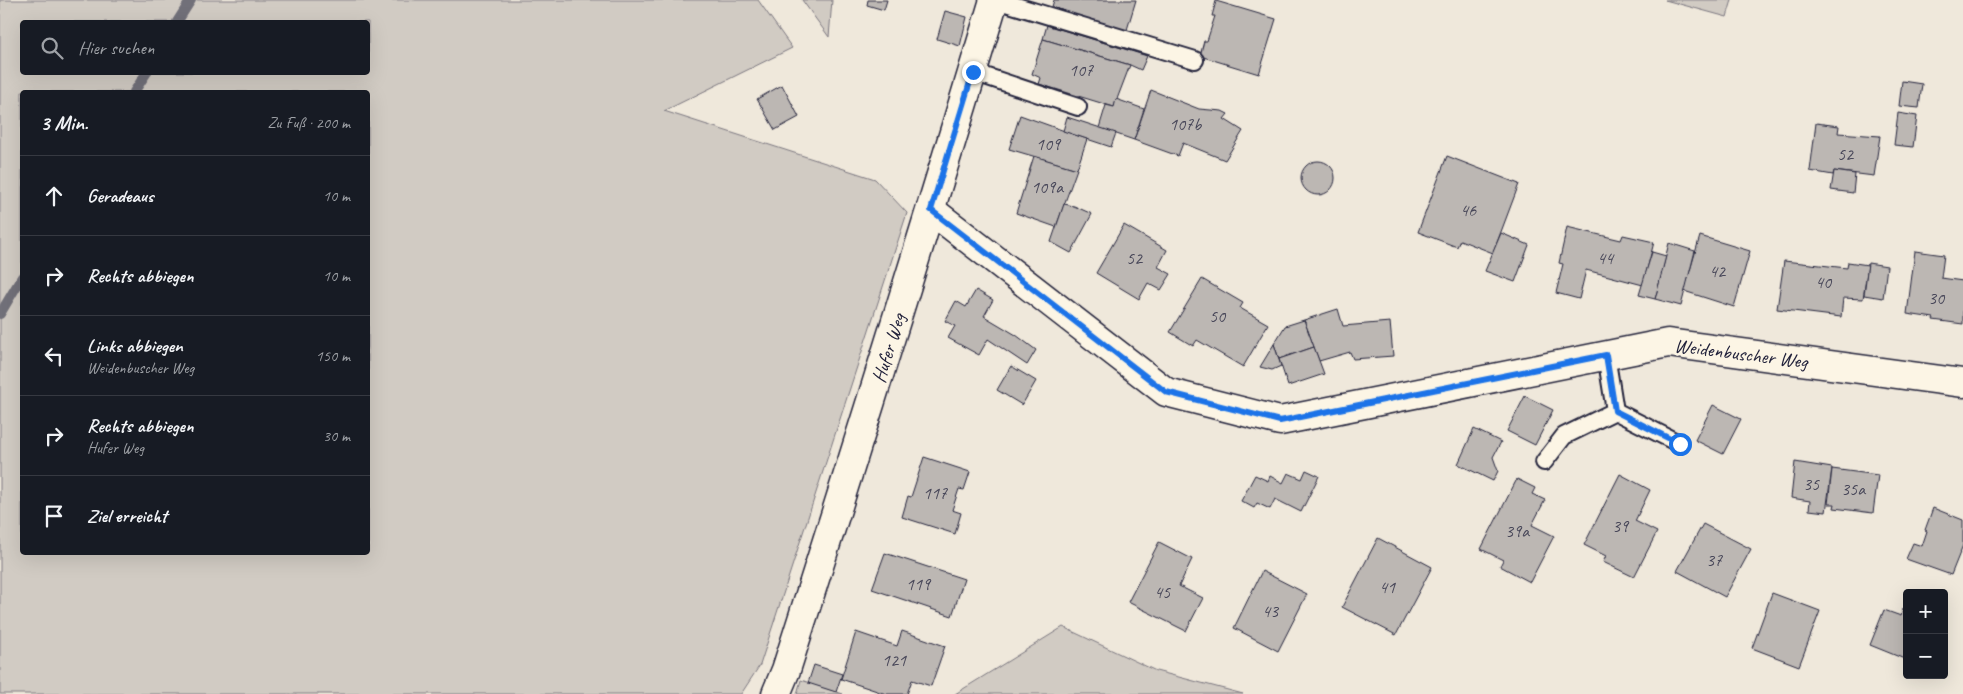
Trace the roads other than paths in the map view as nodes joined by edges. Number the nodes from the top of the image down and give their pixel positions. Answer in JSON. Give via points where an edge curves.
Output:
{"nodes":[{"id":1,"x":995,"y":0,"type":"edge"},
{"id":2,"x":1195,"y":60,"type":"dead end"},
{"id":3,"x":973,"y":72,"type":"junction"},
{"id":4,"x":1078,"y":107,"type":"dead end"},
{"id":5,"x":931,"y":210,"type":"junction"},
{"id":6,"x":1606,"y":355,"type":"junction"},
{"id":7,"x":1963,"y":383,"type":"edge"},
{"id":8,"x":1615,"y":411,"type":"junction"},
{"id":9,"x":1680,"y":444,"type":"dead end"},
{"id":10,"x":1544,"y":462,"type":"dead end"},
{"id":11,"x":776,"y":694,"type":"edge"}],
"edges":[{"from":1,"to":2,"type":"lane"},
{"from":1,"to":3,"type":"street","name":"Hufer Weg"},
{"from":3,"to":4,"type":"lane"},
{"from":3,"to":5,"type":"street","name":"Hufer Weg"},
{"from":5,"to":6,"type":"street","name":"Weidenbuscher Weg","via":[[1166,392],[1280,421]]},
{"from":5,"to":11,"type":"street","name":"Hufer Weg"},
{"from":6,"to":7,"type":"street","name":"Weidenbuscher Weg","via":[[1668,343]]},
{"from":6,"to":8,"type":"lane"},
{"from":8,"to":9,"type":"lane"},
{"from":8,"to":10,"type":"lane","via":[[1564,436]]}]}
